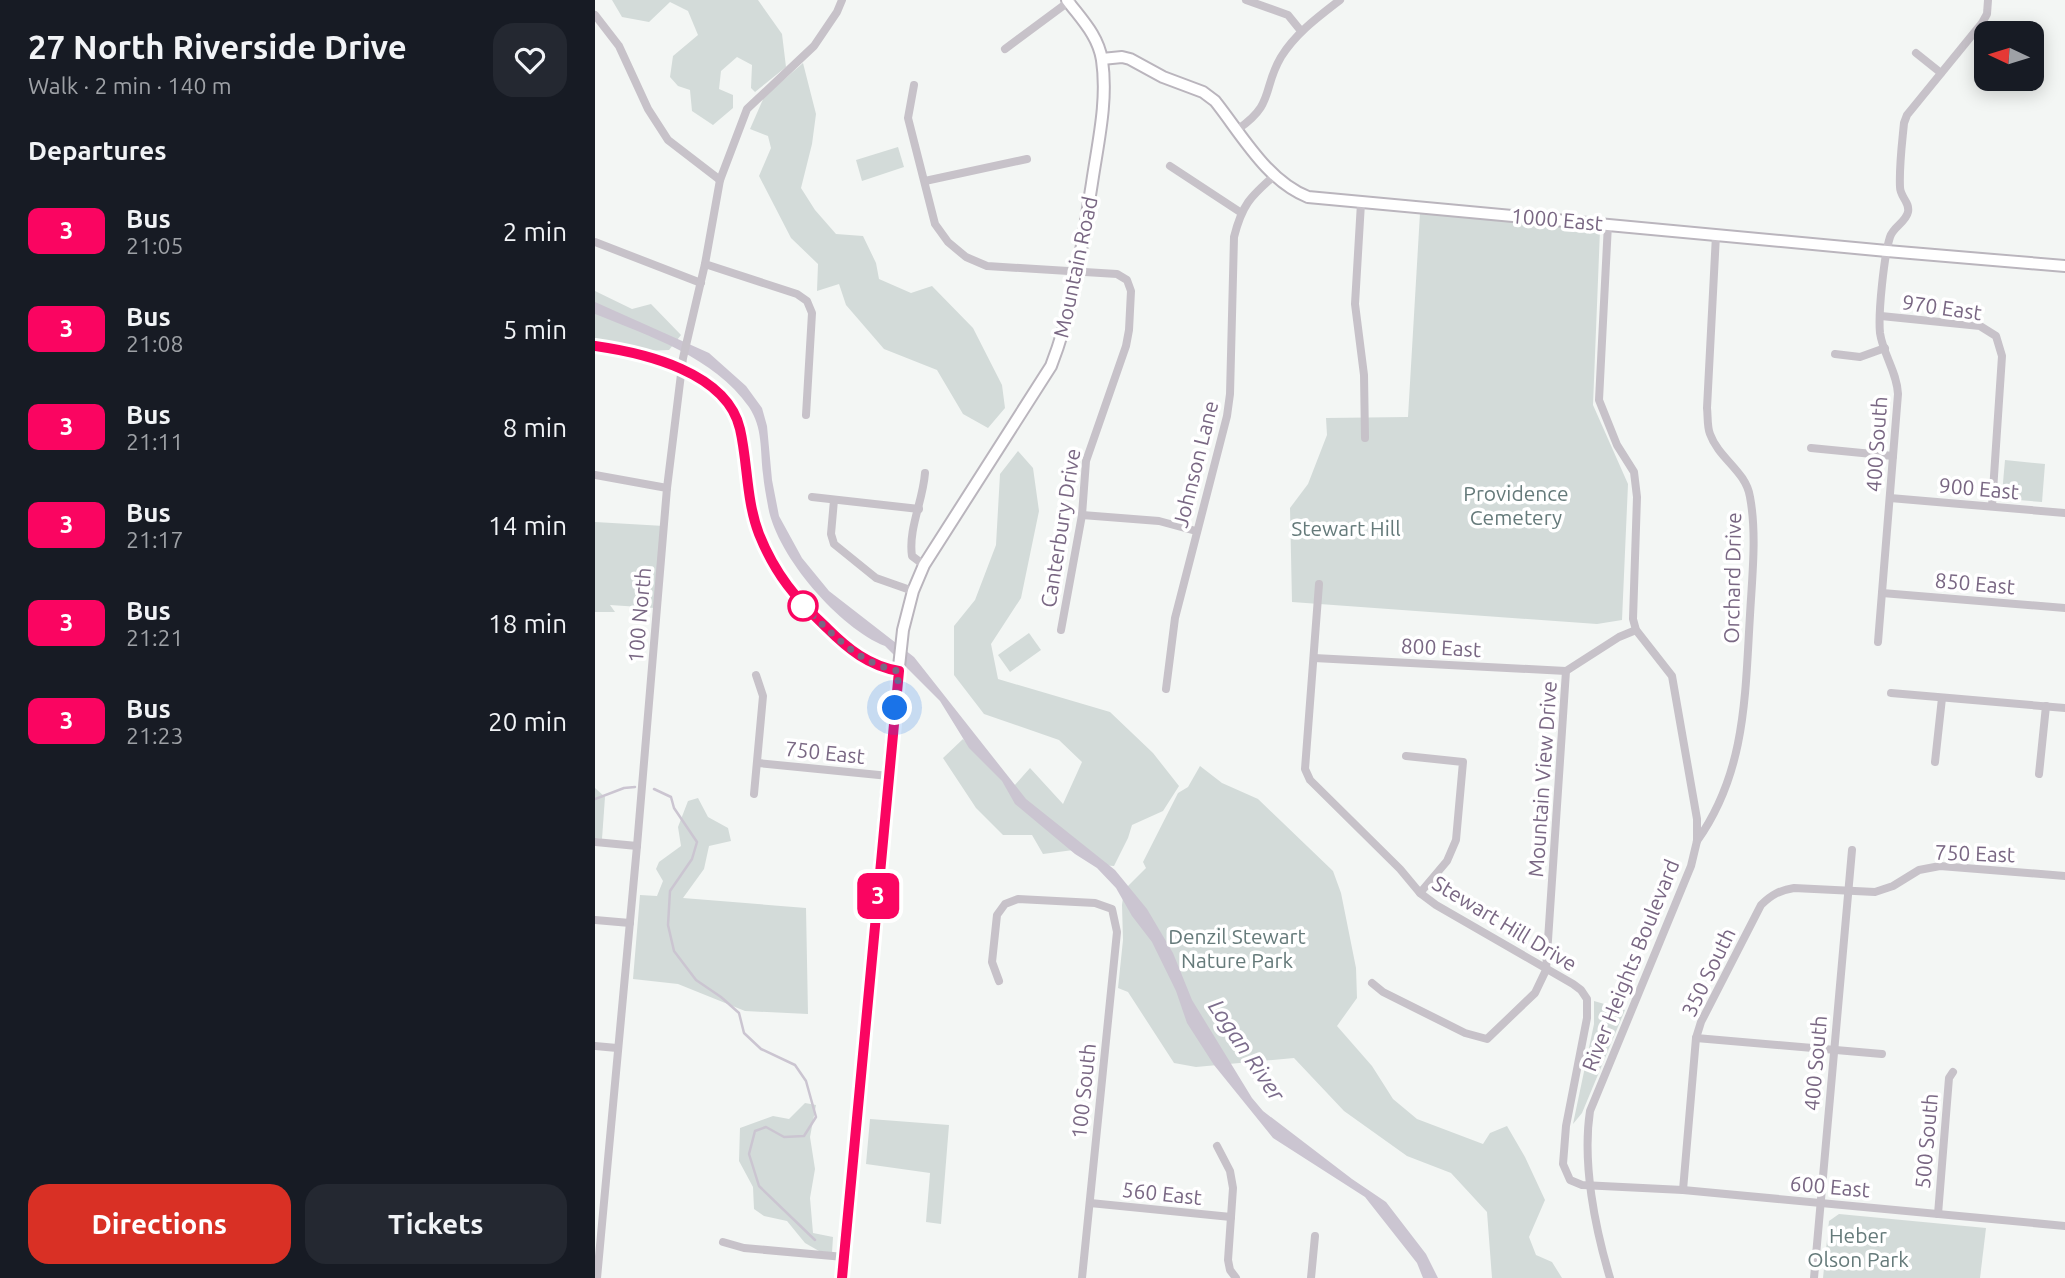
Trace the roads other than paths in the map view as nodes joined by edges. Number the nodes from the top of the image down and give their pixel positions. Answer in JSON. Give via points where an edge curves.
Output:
{"nodes":[{"id":1,"x":842,"y":0,"type":"edge"},
{"id":2,"x":1246,"y":0,"type":"edge"},
{"id":3,"x":1340,"y":0,"type":"edge"},
{"id":4,"x":1988,"y":0,"type":"edge"},
{"id":5,"x":1069,"y":1,"type":"edge"},
{"id":6,"x":595,"y":15,"type":"edge"},
{"id":7,"x":1301,"y":31,"type":"junction"},
{"id":8,"x":1005,"y":49,"type":"dead end"},
{"id":9,"x":1916,"y":53,"type":"dead end"},
{"id":10,"x":1102,"y":59,"type":"junction"},
{"id":11,"x":1941,"y":73,"type":"junction"},
{"id":12,"x":913,"y":85,"type":"dead end"},
{"id":13,"x":1238,"y":129,"type":"junction"},
{"id":14,"x":1027,"y":159,"type":"dead end"},
{"id":15,"x":1170,"y":166,"type":"dead end"},
{"id":16,"x":1274,"y":176,"type":"junction"},
{"id":17,"x":720,"y":180,"type":"junction"},
{"id":18,"x":925,"y":181,"type":"junction"},
{"id":19,"x":1361,"y":202,"type":"junction"},
{"id":20,"x":1240,"y":212,"type":"junction"},
{"id":21,"x":1608,"y":224,"type":"junction"},
{"id":22,"x":1716,"y":236,"type":"junction"},
{"id":23,"x":595,"y":242,"type":"edge"},
{"id":24,"x":1887,"y":251,"type":"junction"},
{"id":25,"x":705,"y":264,"type":"junction"},
{"id":26,"x":2065,"y":266,"type":"edge"},
{"id":27,"x":1077,"y":271,"type":"junction"},
{"id":28,"x":701,"y":283,"type":"junction"},
{"id":29,"x":1881,"y":316,"type":"junction"},
{"id":30,"x":595,"y":346,"type":"edge"},
{"id":31,"x":1885,"y":348,"type":"junction"},
{"id":32,"x":1835,"y":354,"type":"dead end"},
{"id":33,"x":681,"y":367,"type":"junction"},
{"id":34,"x":806,"y":415,"type":"dead end"},
{"id":35,"x":1365,"y":438,"type":"dead end"},
{"id":36,"x":1811,"y":448,"type":"dead end"},
{"id":37,"x":1893,"y":456,"type":"junction"},
{"id":38,"x":925,"y":473,"type":"dead end"},
{"id":39,"x":595,"y":475,"type":"edge"},
{"id":40,"x":667,"y":488,"type":"junction"},
{"id":41,"x":812,"y":497,"type":"dead end"},
{"id":42,"x":1890,"y":498,"type":"junction"},
{"id":43,"x":834,"y":500,"type":"junction"},
{"id":44,"x":1992,"y":506,"type":"junction"},
{"id":45,"x":919,"y":509,"type":"junction"},
{"id":46,"x":2065,"y":513,"type":"edge"},
{"id":47,"x":1081,"y":515,"type":"junction"},
{"id":48,"x":1196,"y":531,"type":"junction"},
{"id":49,"x":924,"y":565,"type":"junction"},
{"id":50,"x":1319,"y":584,"type":"dead end"},
{"id":51,"x":913,"y":591,"type":"junction"},
{"id":52,"x":1882,"y":593,"type":"junction"},
{"id":53,"x":2065,"y":608,"type":"edge"},
{"id":54,"x":1061,"y":630,"type":"dead end"},
{"id":55,"x":1636,"y":630,"type":"junction"},
{"id":56,"x":1878,"y":642,"type":"dead end"},
{"id":57,"x":1314,"y":658,"type":"junction"},
{"id":58,"x":899,"y":671,"type":"junction"},
{"id":59,"x":1566,"y":671,"type":"junction"},
{"id":60,"x":756,"y":675,"type":"dead end"},
{"id":61,"x":1166,"y":689,"type":"dead end"},
{"id":62,"x":1891,"y":693,"type":"dead end"},
{"id":63,"x":1943,"y":698,"type":"junction"},
{"id":64,"x":2046,"y":706,"type":"junction"},
{"id":65,"x":2065,"y":708,"type":"edge"},
{"id":66,"x":1406,"y":756,"type":"dead end"},
{"id":67,"x":1935,"y":762,"type":"dead end"},
{"id":68,"x":758,"y":763,"type":"junction"},
{"id":69,"x":2039,"y":774,"type":"dead end"},
{"id":70,"x":889,"y":776,"type":"junction"},
{"id":71,"x":754,"y":794,"type":"dead end"},
{"id":72,"x":1697,"y":841,"type":"junction"},
{"id":73,"x":595,"y":842,"type":"edge"},
{"id":74,"x":637,"y":846,"type":"junction"},
{"id":75,"x":1852,"y":850,"type":"dead end"},
{"id":76,"x":2065,"y":876,"type":"edge"},
{"id":77,"x":1848,"y":892,"type":"junction"},
{"id":78,"x":1420,"y":893,"type":"junction"},
{"id":79,"x":595,"y":920,"type":"edge"},
{"id":80,"x":630,"y":923,"type":"junction"},
{"id":81,"x":1546,"y":970,"type":"junction"},
{"id":82,"x":999,"y":981,"type":"dead end"},
{"id":83,"x":1372,"y":983,"type":"dead end"},
{"id":84,"x":1696,"y":1038,"type":"junction"},
{"id":85,"x":595,"y":1045,"type":"edge"},
{"id":86,"x":617,"y":1048,"type":"junction"},
{"id":87,"x":1834,"y":1050,"type":"junction"},
{"id":88,"x":1882,"y":1054,"type":"dead end"},
{"id":89,"x":1953,"y":1072,"type":"dead end"},
{"id":90,"x":1217,"y":1146,"type":"dead end"},
{"id":91,"x":1591,"y":1185,"type":"junction"},
{"id":92,"x":1682,"y":1190,"type":"junction"},
{"id":93,"x":1090,"y":1203,"type":"junction"},
{"id":94,"x":1820,"y":1203,"type":"junction"},
{"id":95,"x":1938,"y":1214,"type":"junction"},
{"id":96,"x":1231,"y":1217,"type":"junction"},
{"id":97,"x":2065,"y":1226,"type":"edge"},
{"id":98,"x":1315,"y":1236,"type":"dead end"},
{"id":99,"x":723,"y":1242,"type":"dead end"},
{"id":100,"x":844,"y":1257,"type":"junction"},
{"id":101,"x":597,"y":1278,"type":"edge"},
{"id":102,"x":842,"y":1278,"type":"edge"},
{"id":103,"x":1082,"y":1278,"type":"edge"},
{"id":104,"x":1235,"y":1278,"type":"edge"},
{"id":105,"x":1311,"y":1278,"type":"edge"},
{"id":106,"x":1610,"y":1278,"type":"edge"},
{"id":107,"x":1814,"y":1278,"type":"edge"}],
"edges":[{"from":1,"to":17,"type":"street","name":"100 North","via":[[814,46],[747,109]]},
{"from":2,"to":7,"type":"street","via":[[1288,15]]},
{"from":3,"to":7,"type":"street"},
{"from":4,"to":11,"type":"street","via":[[1982,23]]},
{"from":5,"to":8,"type":"street"},
{"from":5,"to":10,"type":"street","name":"Mountain Road","via":[[1093,33]]},
{"from":6,"to":17,"type":"street","via":[[619,46],[668,140]]},
{"from":7,"to":13,"type":"street","via":[[1281,58],[1263,106]]},
{"from":9,"to":11,"type":"street"},
{"from":10,"to":13,"type":"street","name":"1000 East","via":[[1130,59],[1203,92]]},
{"from":10,"to":27,"type":"street","name":"Mountain Road","via":[[1104,105]]},
{"from":11,"to":24,"type":"street","via":[[1903,123],[1900,188],[1908,212],[1891,233]]},
{"from":12,"to":18,"type":"street","name":"Canterbury Drive","via":[[908,118]]},
{"from":13,"to":16,"type":"street","name":"1000 East"},
{"from":14,"to":18,"type":"street"},
{"from":15,"to":20,"type":"street"},
{"from":16,"to":19,"type":"street","name":"1000 East","via":[[1308,197]]},
{"from":16,"to":20,"type":"street"},
{"from":17,"to":25,"type":"street","name":"100 North"},
{"from":18,"to":27,"type":"street","name":"Canterbury Drive","via":[[935,224],[965,257],[987,266]]},
{"from":19,"to":21,"type":"street","name":"1000 East"},
{"from":19,"to":35,"type":"street","via":[[1355,304],[1364,375]]},
{"from":20,"to":48,"type":"street","name":"Johnson Lane","via":[[1234,237],[1227,416]]},
{"from":21,"to":22,"type":"street","name":"1000 East"},
{"from":21,"to":55,"type":"street","via":[[1599,400],[1634,472]]},
{"from":22,"to":24,"type":"street","name":"1000 East"},
{"from":22,"to":72,"type":"street","name":"Orchard Drive","via":[[1707,408],[1718,450],[1741,475],[1750,495],[1753,561],[1740,743],[1711,822]]},
{"from":23,"to":28,"type":"street"},
{"from":24,"to":26,"type":"street","name":"1000 East"},
{"from":24,"to":29,"type":"street","name":"400 South"},
{"from":25,"to":28,"type":"street","name":"100 North"},
{"from":25,"to":34,"type":"street","via":[[807,301],[812,313]]},
{"from":27,"to":47,"type":"street","name":"Canterbury Drive","via":[[1117,274],[1127,280],[1131,291],[1126,346],[1086,461]]},
{"from":27,"to":49,"type":"street","name":"Mountain Road","via":[[1064,333],[1051,366]]},
{"from":28,"to":33,"type":"street","name":"100 North"},
{"from":29,"to":31,"type":"street","name":"400 South"},
{"from":29,"to":44,"type":"street","name":"970 East","via":[[1980,326],[1996,336],[2002,356]]},
{"from":30,"to":33,"type":"street"},
{"from":31,"to":32,"type":"street","via":[[1860,357]]},
{"from":31,"to":37,"type":"street","name":"400 South","via":[[1898,383]]},
{"from":33,"to":40,"type":"street","name":"100 North"},
{"from":33,"to":58,"type":"street","via":[[717,392],[735,414],[758,532],[783,582],[863,660]]},
{"from":36,"to":37,"type":"street"},
{"from":37,"to":42,"type":"street","name":"400 South"},
{"from":38,"to":45,"type":"street"},
{"from":39,"to":40,"type":"street"},
{"from":40,"to":74,"type":"street","name":"100 North"},
{"from":41,"to":43,"type":"street"},
{"from":42,"to":44,"type":"street","name":"900 East"},
{"from":42,"to":52,"type":"street","name":"400 South"},
{"from":43,"to":45,"type":"street"},
{"from":43,"to":51,"type":"street","via":[[834,544],[876,578]]},
{"from":44,"to":46,"type":"street","name":"900 East"},
{"from":45,"to":49,"type":"street","via":[[910,543],[912,556]]},
{"from":47,"to":48,"type":"street","via":[[1132,517]]},
{"from":47,"to":54,"type":"street","name":"Canterbury Drive"},
{"from":48,"to":61,"type":"street","name":"Johnson Lane","via":[[1175,618]]},
{"from":49,"to":51,"type":"street","name":"Mountain Road"},
{"from":50,"to":57,"type":"street","name":"Stewart Hill Drive"},
{"from":51,"to":58,"type":"street","name":"Mountain Road"},
{"from":52,"to":53,"type":"street","name":"850 East"},
{"from":52,"to":56,"type":"street","name":"400 South"},
{"from":55,"to":59,"type":"street","name":"Mountain View Drive"},
{"from":55,"to":72,"type":"street","name":"River Heights Boulevard","via":[[1672,676]]},
{"from":57,"to":59,"type":"street","name":"800 East"},
{"from":57,"to":78,"type":"street","name":"Stewart Hill Drive","via":[[1305,769],[1310,780]]},
{"from":58,"to":70,"type":"street","name":"Mountain Road"},
{"from":59,"to":81,"type":"street","name":"Mountain View Drive"},
{"from":60,"to":68,"type":"street","via":[[763,696]]},
{"from":62,"to":63,"type":"street"},
{"from":63,"to":64,"type":"street"},
{"from":63,"to":67,"type":"street"},
{"from":64,"to":65,"type":"street"},
{"from":64,"to":69,"type":"street"},
{"from":66,"to":78,"type":"street","via":[[1463,761],[1456,840],[1447,861]]},
{"from":68,"to":70,"type":"street","name":"750 East"},
{"from":68,"to":71,"type":"street"},
{"from":70,"to":100,"type":"street","name":"Mountain Road"},
{"from":72,"to":91,"type":"street","name":"River Heights Boulevard","via":[[1691,866],[1590,1111]]},
{"from":73,"to":74,"type":"street"},
{"from":74,"to":80,"type":"street","name":"100 North"},
{"from":75,"to":77,"type":"street","name":"400 South"},
{"from":76,"to":77,"type":"street","name":"750 East","via":[[1940,866],[1919,870],[1875,892]]},
{"from":77,"to":84,"type":"street","name":"350 South","via":[[1794,888],[1770,896],[1761,905]]},
{"from":77,"to":87,"type":"street","name":"400 South"},
{"from":78,"to":81,"type":"street","name":"Stewart Hill Drive"},
{"from":79,"to":80,"type":"street"},
{"from":80,"to":86,"type":"street","name":"100 North"},
{"from":81,"to":83,"type":"street","via":[[1535,993],[1487,1039],[1465,1033]]},
{"from":81,"to":91,"type":"street","name":"Stewart Hill Drive","via":[[1573,984],[1587,999],[1563,1164],[1570,1180]]},
{"from":82,"to":93,"type":"street","name":"100 South","via":[[992,962],[997,915],[1005,904],[1018,898],[1095,903],[1112,909],[1117,932]]},
{"from":84,"to":87,"type":"street"},
{"from":84,"to":92,"type":"street","name":"350 South"},
{"from":85,"to":86,"type":"street"},
{"from":86,"to":101,"type":"street","name":"100 North"},
{"from":87,"to":88,"type":"street"},
{"from":87,"to":94,"type":"street","name":"400 South"},
{"from":89,"to":95,"type":"street","name":"500 South"},
{"from":90,"to":96,"type":"street","via":[[1230,1171]]},
{"from":91,"to":92,"type":"street","name":"600 East"},
{"from":91,"to":106,"type":"street","name":"River Heights Boulevard"},
{"from":92,"to":94,"type":"street","name":"600 East"},
{"from":93,"to":96,"type":"street","name":"560 East"},
{"from":93,"to":103,"type":"street","name":"100 South"},
{"from":94,"to":95,"type":"street","name":"600 East"},
{"from":94,"to":107,"type":"street","name":"400 South"},
{"from":95,"to":97,"type":"street","name":"600 East"},
{"from":96,"to":104,"type":"street","via":[[1228,1260]]},
{"from":98,"to":105,"type":"street"},
{"from":99,"to":100,"type":"street"},
{"from":100,"to":102,"type":"street","name":"Mountain Road"}]}
